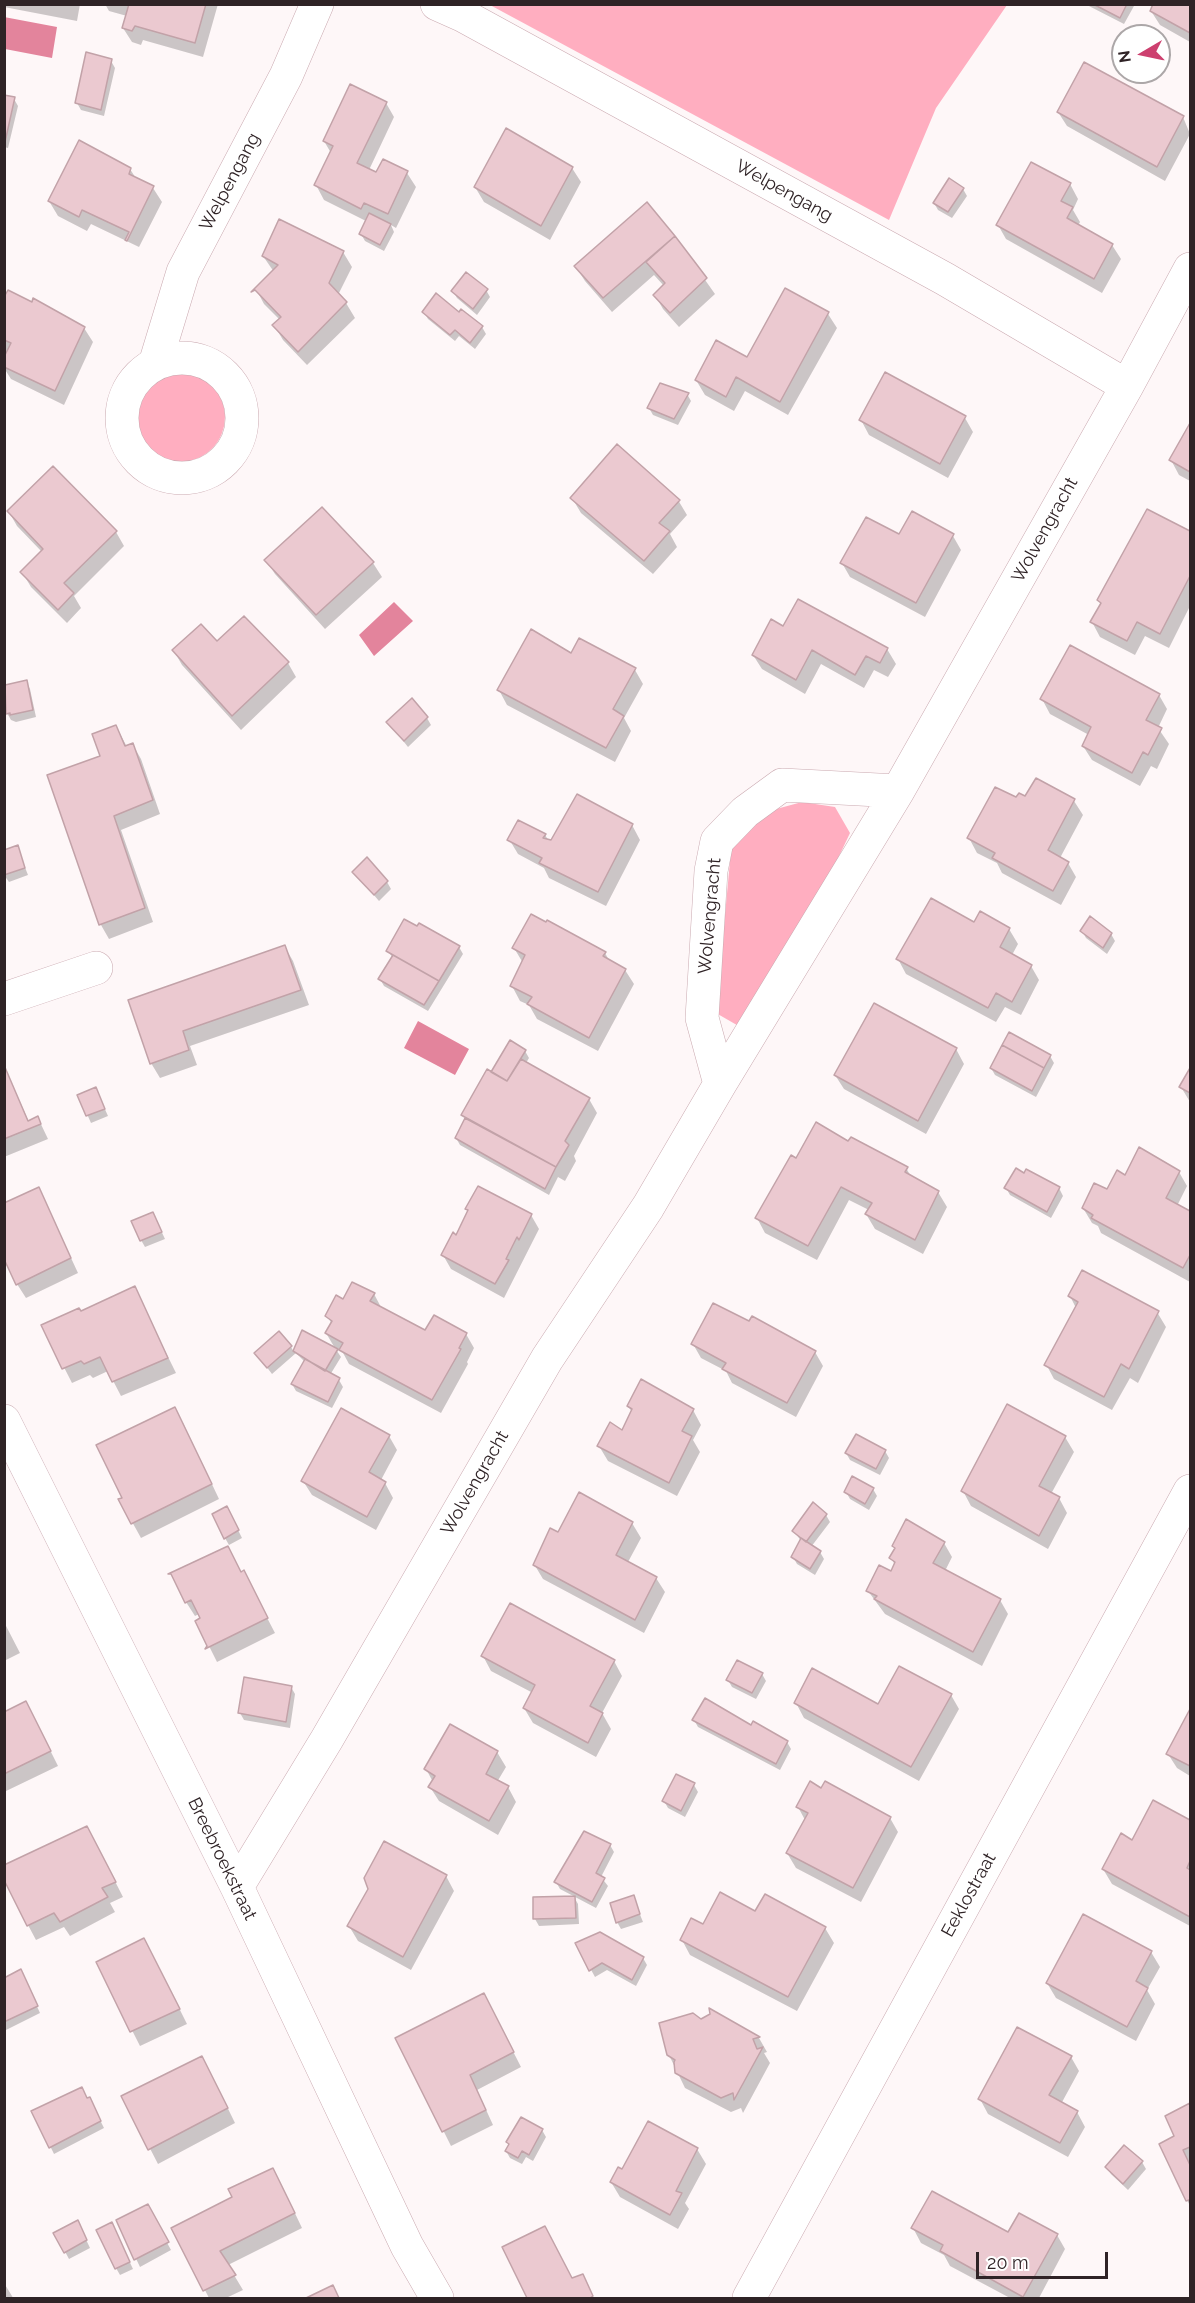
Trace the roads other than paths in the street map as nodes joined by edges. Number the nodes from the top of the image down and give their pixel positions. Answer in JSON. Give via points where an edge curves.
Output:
{"nodes":[{"id":1,"x":317,"y":4,"type":"edge"},
{"id":2,"x":437,"y":4,"type":"edge"},
{"id":3,"x":1191,"y":269,"type":"edge"},
{"id":4,"x":155,"y":364,"type":"dead end"},
{"id":5,"x":1127,"y":386,"type":"junction"},
{"id":6,"x":898,"y":791,"type":"junction"},
{"id":7,"x":96,"y":968,"type":"dead end"},
{"id":8,"x":4,"y":999,"type":"edge"},
{"id":9,"x":720,"y":1083,"type":"junction"},
{"id":10,"x":4,"y":1420,"type":"edge"},
{"id":11,"x":1191,"y":1491,"type":"edge"},
{"id":12,"x":237,"y":1887,"type":"junction"},
{"id":13,"x":437,"y":2298,"type":"edge"},
{"id":14,"x":749,"y":2298,"type":"edge"}],
"edges":[{"from":1,"to":4,"type":"street","name":"Welpengang","via":[[286,76],[183,272]]},
{"from":2,"to":5,"type":"street","name":"Welpengang","via":[[945,279]]},
{"from":3,"to":5,"type":"street","name":"Wolvengracht"},
{"from":5,"to":6,"type":"street","name":"Wolvengracht"},
{"from":6,"to":9,"type":"street","name":"Wolvengracht"},
{"from":6,"to":9,"type":"street","name":"Wolvengracht","via":[[782,785],[745,812],[717,841],[711,871],[702,1018]]},
{"from":7,"to":8,"type":"street"},
{"from":9,"to":12,"type":"street","name":"Wolvengracht","via":[[648,1208],[547,1359]]},
{"from":10,"to":12,"type":"street","name":"Breebroekstraat"},
{"from":11,"to":14,"type":"street","name":"Eeklostraat"},
{"from":12,"to":13,"type":"street","name":"Breebroekstraat","via":[[407,2246]]}]}
